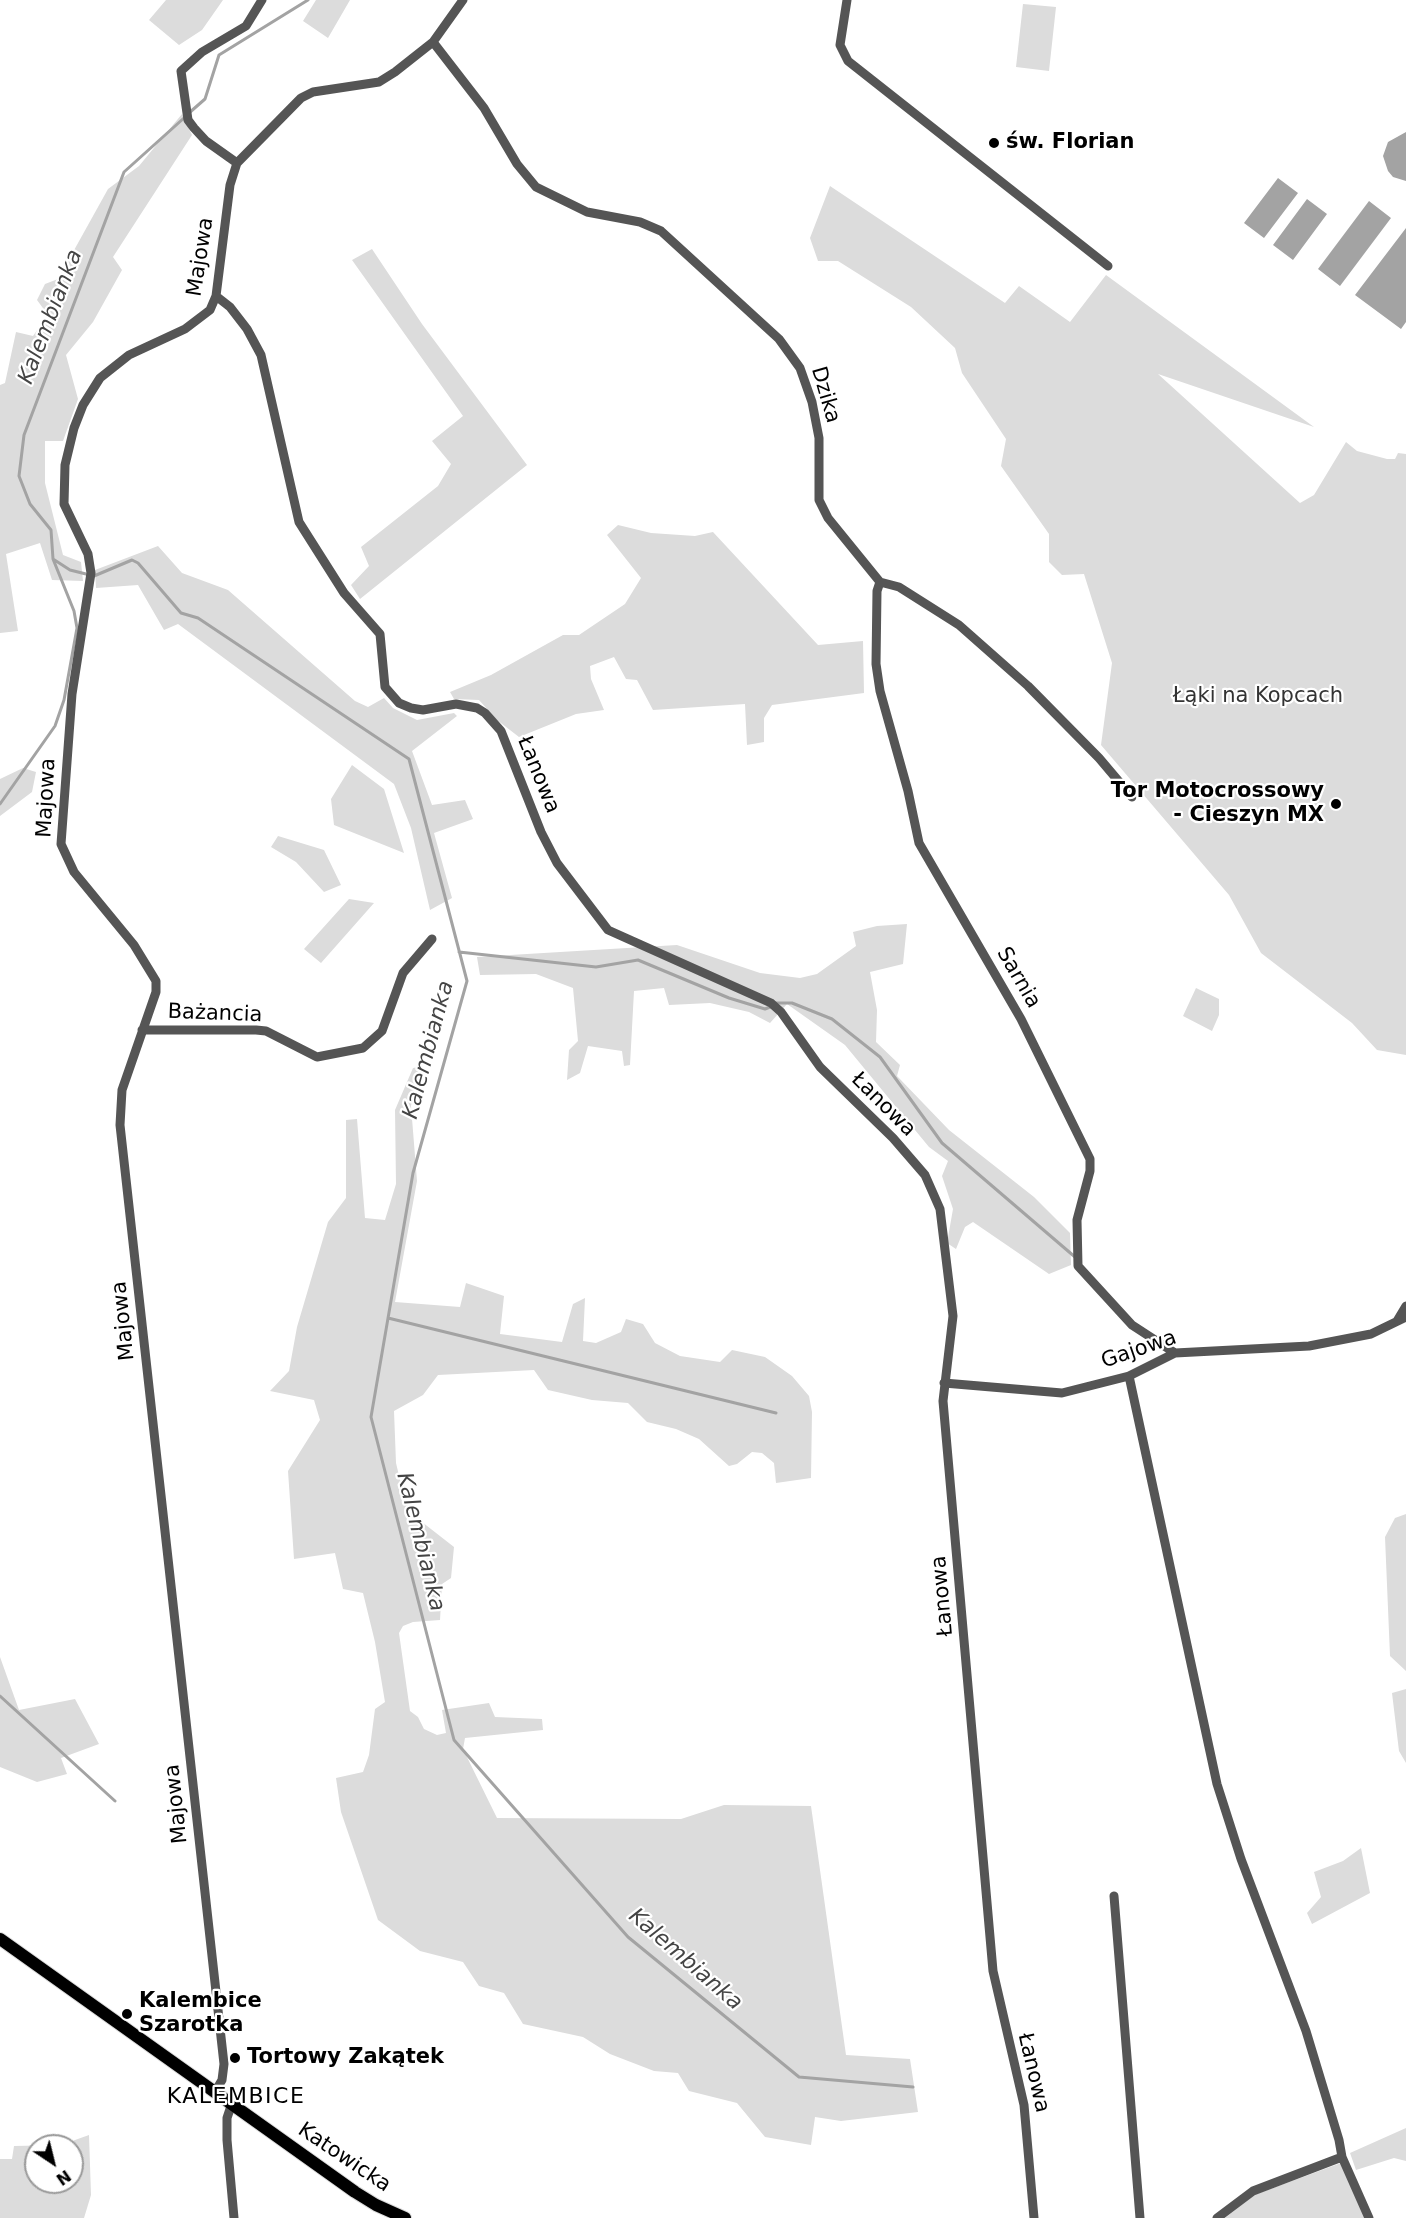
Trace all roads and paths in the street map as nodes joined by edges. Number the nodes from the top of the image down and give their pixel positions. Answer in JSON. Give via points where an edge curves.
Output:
{"nodes":[{"id":1,"x":261,"y":0,"type":"edge"},
{"id":2,"x":464,"y":0,"type":"edge"},
{"id":3,"x":847,"y":0,"type":"edge"},
{"id":4,"x":433,"y":42,"type":"junction"},
{"id":5,"x":237,"y":163,"type":"junction"},
{"id":6,"x":1108,"y":266,"type":"dead end"},
{"id":7,"x":216,"y":296,"type":"junction"},
{"id":8,"x":880,"y":582,"type":"junction"},
{"id":9,"x":1132,"y":797,"type":"dead end"},
{"id":10,"x":432,"y":939,"type":"dead end"},
{"id":11,"x":142,"y":1030,"type":"junction"},
{"id":12,"x":1406,"y":1306,"type":"edge"},
{"id":13,"x":1401,"y":1319,"type":"edge"},
{"id":14,"x":1175,"y":1353,"type":"junction"},
{"id":15,"x":1129,"y":1376,"type":"junction"},
{"id":16,"x":944,"y":1383,"type":"junction"},
{"id":17,"x":1114,"y":1896,"type":"dead end"},
{"id":18,"x":0,"y":1939,"type":"edge"},
{"id":19,"x":215,"y":2092,"type":"junction"},
{"id":20,"x":232,"y":2103,"type":"junction"},
{"id":21,"x":1342,"y":2157,"type":"junction"},
{"id":22,"x":234,"y":2218,"type":"edge"},
{"id":23,"x":405,"y":2218,"type":"edge"},
{"id":24,"x":1034,"y":2218,"type":"edge"},
{"id":25,"x":1140,"y":2218,"type":"edge"},
{"id":26,"x":1217,"y":2218,"type":"edge"},
{"id":27,"x":1370,"y":2218,"type":"edge"}],
"edges":[{"from":1,"to":5,"type":"street","via":[[246,26],[202,52],[181,71],[188,120],[206,141]]},
{"from":2,"to":4,"type":"street","name":"Majowa"},
{"from":3,"to":6,"type":"street","via":[[840,45],[848,61]]},
{"from":4,"to":5,"type":"street","name":"Majowa","via":[[379,82],[313,92],[301,98]]},
{"from":4,"to":8,"type":"street","name":"Dzika","via":[[484,108],[517,164],[536,187],[587,212],[640,222],[661,231],[792,354],[812,402],[819,438],[819,500],[828,518]]},
{"from":5,"to":7,"type":"street","name":"Majowa","via":[[230,185]]},
{"from":7,"to":11,"type":"street","name":"Majowa","via":[[210,310],[198,321],[115,365],[100,378],[83,405],[65,465],[64,504],[88,554],[91,576],[72,694],[62,844],[74,872],[134,945],[156,981],[156,992]]},
{"from":7,"to":16,"type":"street","name":"Łanowa","via":[[247,329],[261,355],[298,522],[344,593],[380,634],[385,687],[399,704],[411,708],[423,710],[456,704],[485,713],[501,731],[553,855],[608,930],[771,1003],[819,1067],[893,1138],[925,1175],[940,1209],[953,1317]]},
{"from":8,"to":9,"type":"street","via":[[899,587],[959,625],[1028,686],[1100,758]]},
{"from":8,"to":14,"type":"street","name":"Sarnia","via":[[876,664],[880,691],[919,843],[1021,1019],[1090,1160],[1077,1220],[1078,1266],[1132,1325]]},
{"from":10,"to":11,"type":"street","name":"Bażancia","via":[[404,973],[382,1031],[363,1048],[317,1057],[266,1031]]},
{"from":11,"to":19,"type":"street","name":"Majowa","via":[[122,1090],[120,1125],[224,2064]]},
{"from":12,"to":13,"type":"street","name":"Gajowa"},
{"from":13,"to":14,"type":"street","name":"Gajowa","via":[[1371,1334],[1309,1346]]},
{"from":14,"to":15,"type":"street","name":"Gajowa"},
{"from":15,"to":16,"type":"street","name":"Gajowa","via":[[1062,1393]]},
{"from":15,"to":21,"type":"street","via":[[1217,1784],[1306,2031]]},
{"from":16,"to":24,"type":"street","name":"Łanowa","via":[[993,1971],[1024,2105]]},
{"from":17,"to":25,"type":"street"},
{"from":18,"to":19,"type":"main road","name":"Katowicka"},
{"from":19,"to":20,"type":"main road","name":"Katowicka"},
{"from":20,"to":22,"type":"street","via":[[227,2139]]},
{"from":20,"to":23,"type":"main road","name":"Katowicka","via":[[355,2192]]},
{"from":21,"to":26,"type":"street","via":[[1253,2191]]},
{"from":21,"to":27,"type":"street"}]}
